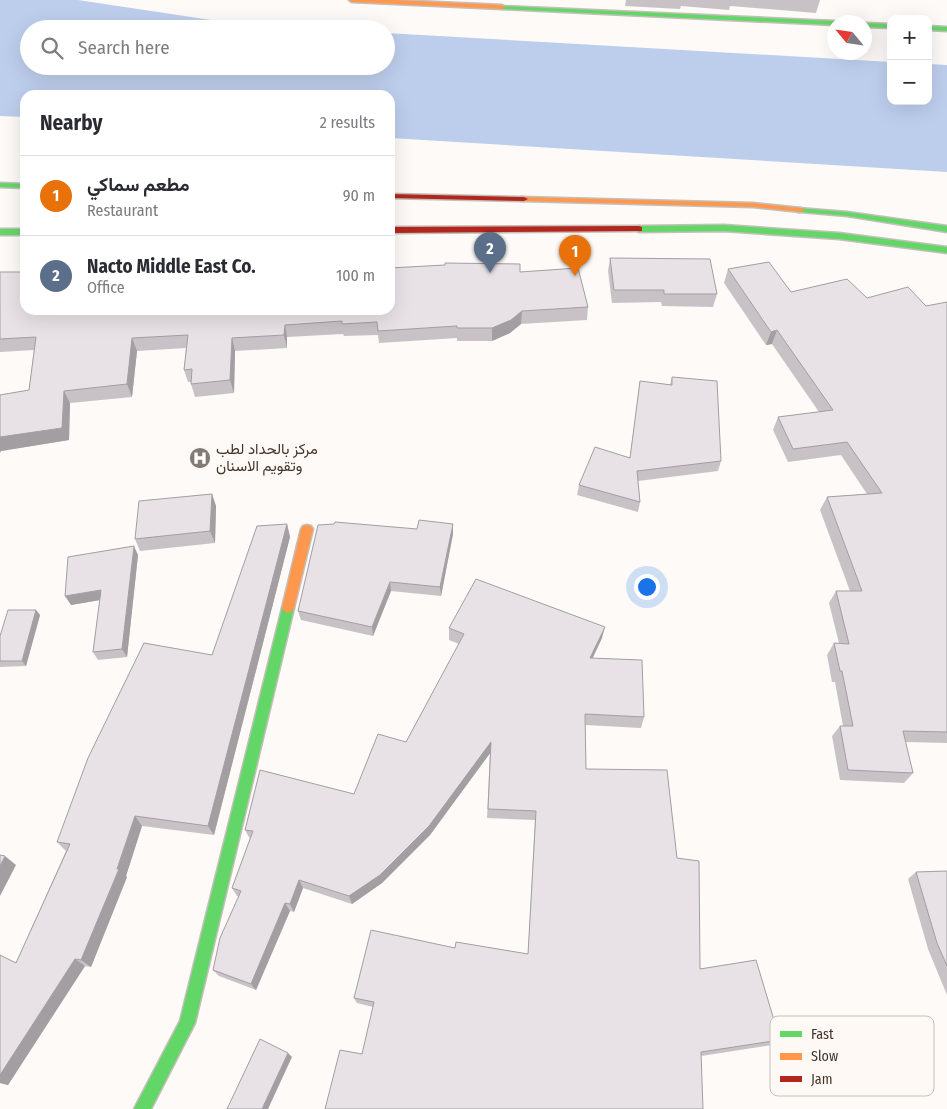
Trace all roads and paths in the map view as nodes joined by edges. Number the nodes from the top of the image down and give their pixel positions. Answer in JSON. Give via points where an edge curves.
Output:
{"nodes":[{"id":1,"x":352,"y":0,"type":"edge"},
{"id":2,"x":531,"y":4,"type":"edge"},
{"id":3,"x":827,"y":23,"type":"edge"},
{"id":4,"x":872,"y":25,"type":"edge"},
{"id":5,"x":887,"y":26,"type":"edge"},
{"id":6,"x":932,"y":28,"type":"edge"},
{"id":7,"x":947,"y":29,"type":"edge"},
{"id":8,"x":0,"y":185,"type":"edge"},
{"id":9,"x":20,"y":186,"type":"edge"},
{"id":10,"x":395,"y":196,"type":"edge"},
{"id":11,"x":947,"y":229,"type":"edge"},
{"id":12,"x":395,"y":230,"type":"edge"},
{"id":13,"x":0,"y":232,"type":"edge"},
{"id":14,"x":20,"y":232,"type":"edge"},
{"id":15,"x":947,"y":250,"type":"edge"},
{"id":16,"x":307,"y":529,"type":"dead end"},
{"id":17,"x":142,"y":1109,"type":"edge"}],
"edges":[{"from":1,"to":2,"type":"main road"},
{"from":2,"to":3,"type":"main road"},
{"from":4,"to":5,"type":"main road"},
{"from":6,"to":7,"type":"main road"},
{"from":8,"to":9,"type":"main road"},
{"from":10,"to":11,"type":"main road","via":[[753,205],[847,214]]},
{"from":12,"to":15,"type":"main road","via":[[724,228],[839,236]]},
{"from":13,"to":14,"type":"main road"},
{"from":16,"to":17,"type":"main road","via":[[187,1023]]}]}
